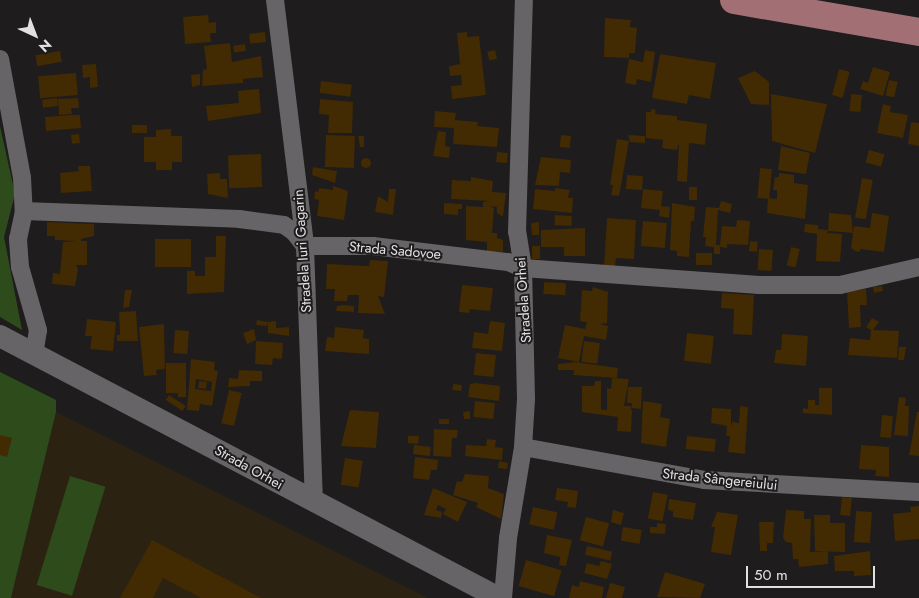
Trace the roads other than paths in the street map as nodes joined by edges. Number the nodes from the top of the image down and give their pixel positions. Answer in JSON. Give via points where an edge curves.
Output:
{"nodes":[{"id":1,"x":275,"y":0,"type":"edge"},
{"id":2,"x":524,"y":0,"type":"edge"},
{"id":3,"x":734,"y":0,"type":"edge"},
{"id":4,"x":764,"y":2,"type":"edge"},
{"id":5,"x":919,"y":32,"type":"edge"},
{"id":6,"x":0,"y":59,"type":"edge"},
{"id":7,"x":24,"y":211,"type":"junction"},
{"id":8,"x":304,"y":246,"type":"junction"},
{"id":9,"x":919,"y":267,"type":"edge"},
{"id":10,"x":523,"y":268,"type":"junction"},
{"id":11,"x":0,"y":336,"type":"edge"},
{"id":12,"x":34,"y":354,"type":"junction"},
{"id":13,"x":523,"y":447,"type":"junction"},
{"id":14,"x":919,"y":492,"type":"edge"},
{"id":15,"x":314,"y":503,"type":"junction"},
{"id":16,"x":499,"y":598,"type":"edge"},
{"id":17,"x":503,"y":598,"type":"edge"}],
"edges":[{"from":1,"to":8,"type":"street","name":"Stradela Iuri Gagarin"},
{"from":2,"to":10,"type":"street","name":"Stradela Orhei","via":[[517,232]]},
{"from":3,"to":4,"type":"main road"},
{"from":4,"to":5,"type":"main road"},
{"from":6,"to":7,"type":"street","via":[[22,178]]},
{"from":7,"to":8,"type":"street","via":[[271,222],[290,229]]},
{"from":7,"to":12,"type":"street","via":[[18,238],[20,267],[38,330]]},
{"from":8,"to":10,"type":"street","name":"Strada Sadovoe","via":[[372,246],[508,262]]},
{"from":8,"to":15,"type":"street","name":"Stradela Iuri Gagarin"},
{"from":9,"to":10,"type":"street","name":"Strada Sadovoe","via":[[860,282],[813,287]]},
{"from":10,"to":13,"type":"street","name":"Stradela Orhei","via":[[526,334]]},
{"from":11,"to":12,"type":"street","name":"Strada Orhei"},
{"from":12,"to":15,"type":"street","name":"Strada Orhei"},
{"from":13,"to":14,"type":"street","name":"Strada Sângereiului","via":[[704,480]]},
{"from":13,"to":17,"type":"street","name":"Stradela Orhei","via":[[508,538]]},
{"from":15,"to":16,"type":"street","name":"Strada Orhei"}]}
